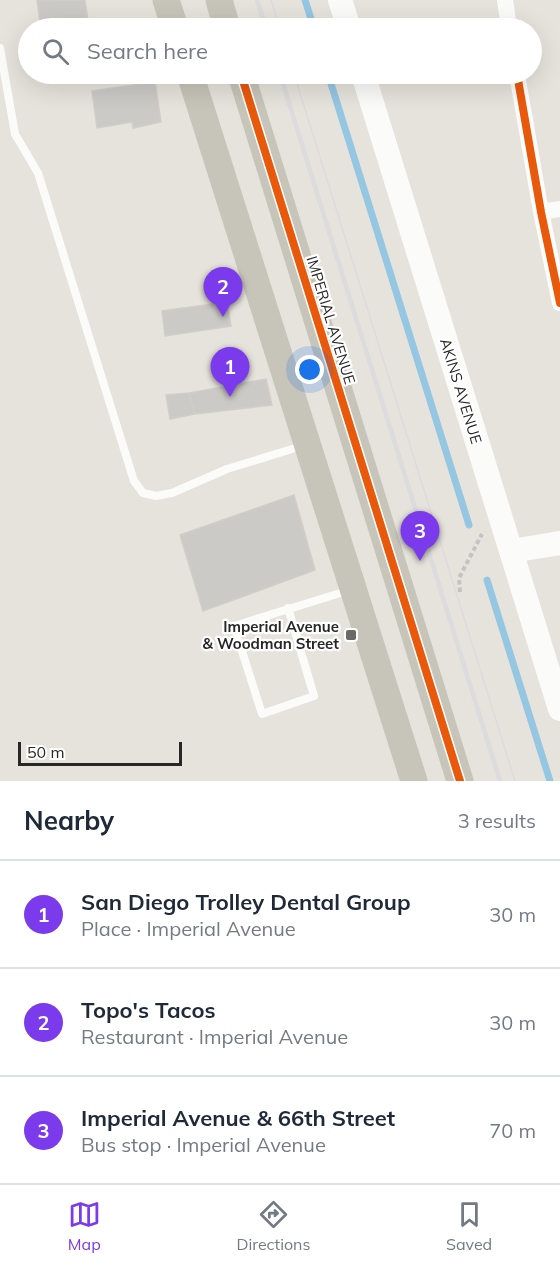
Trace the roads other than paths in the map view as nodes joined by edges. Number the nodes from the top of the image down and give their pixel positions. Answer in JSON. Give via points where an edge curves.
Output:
{"nodes":[{"id":1,"x":166,"y":0,"type":"edge"},
{"id":2,"x":219,"y":0,"type":"edge"},
{"id":3,"x":340,"y":0,"type":"edge"},
{"id":4,"x":505,"y":0,"type":"edge"},
{"id":5,"x":172,"y":18,"type":"edge"},
{"id":6,"x":224,"y":18,"type":"edge"},
{"id":7,"x":346,"y":18,"type":"edge"},
{"id":8,"x":508,"y":18,"type":"edge"},
{"id":9,"x":0,"y":48,"type":"edge"},
{"id":10,"x":192,"y":84,"type":"edge"},
{"id":11,"x":244,"y":84,"type":"edge"},
{"id":12,"x":366,"y":84,"type":"edge"},
{"id":13,"x":519,"y":84,"type":"edge"},
{"id":14,"x":560,"y":209,"type":"edge"},
{"id":15,"x":541,"y":212,"type":"junction"},
{"id":16,"x":560,"y":303,"type":"edge"},
{"id":17,"x":307,"y":444,"type":"junction"},
{"id":18,"x":560,"y":543,"type":"edge"},
{"id":19,"x":511,"y":551,"type":"junction"},
{"id":20,"x":396,"y":574,"type":"junction"},
{"id":21,"x":353,"y":589,"type":"junction"},
{"id":22,"x":288,"y":609,"type":"junction"},
{"id":23,"x":560,"y":709,"type":"edge"},
{"id":24,"x":414,"y":781,"type":"edge"},
{"id":25,"x":460,"y":781,"type":"edge"}],
"edges":[{"from":1,"to":5,"type":"main road"},
{"from":2,"to":6,"type":"main road"},
{"from":3,"to":7,"type":"main road"},
{"from":4,"to":8,"type":"street"},
{"from":9,"to":17,"type":"lane","via":[[15,134],[38,173],[134,481],[143,493],[156,496],[172,492],[227,469]]},
{"from":10,"to":17,"type":"main road"},
{"from":11,"to":20,"type":"main road","name":"IMPERIAL AVENUE"},
{"from":12,"to":19,"type":"main road","name":"AKINS AVENUE"},
{"from":13,"to":15,"type":"street"},
{"from":14,"to":15,"type":"street"},
{"from":15,"to":16,"type":"street"},
{"from":17,"to":21,"type":"main road"},
{"from":18,"to":19,"type":"main road"},
{"from":19,"to":23,"type":"main road","name":"AKINS AVENUE"},
{"from":20,"to":21,"type":"main road"},
{"from":20,"to":25,"type":"main road","name":"IMPERIAL AVENUE"},
{"from":21,"to":22,"type":"lane"},
{"from":21,"to":24,"type":"main road"},
{"from":22,"to":22,"type":"lane","via":[[234,626],[262,714],[314,696]]}]}
